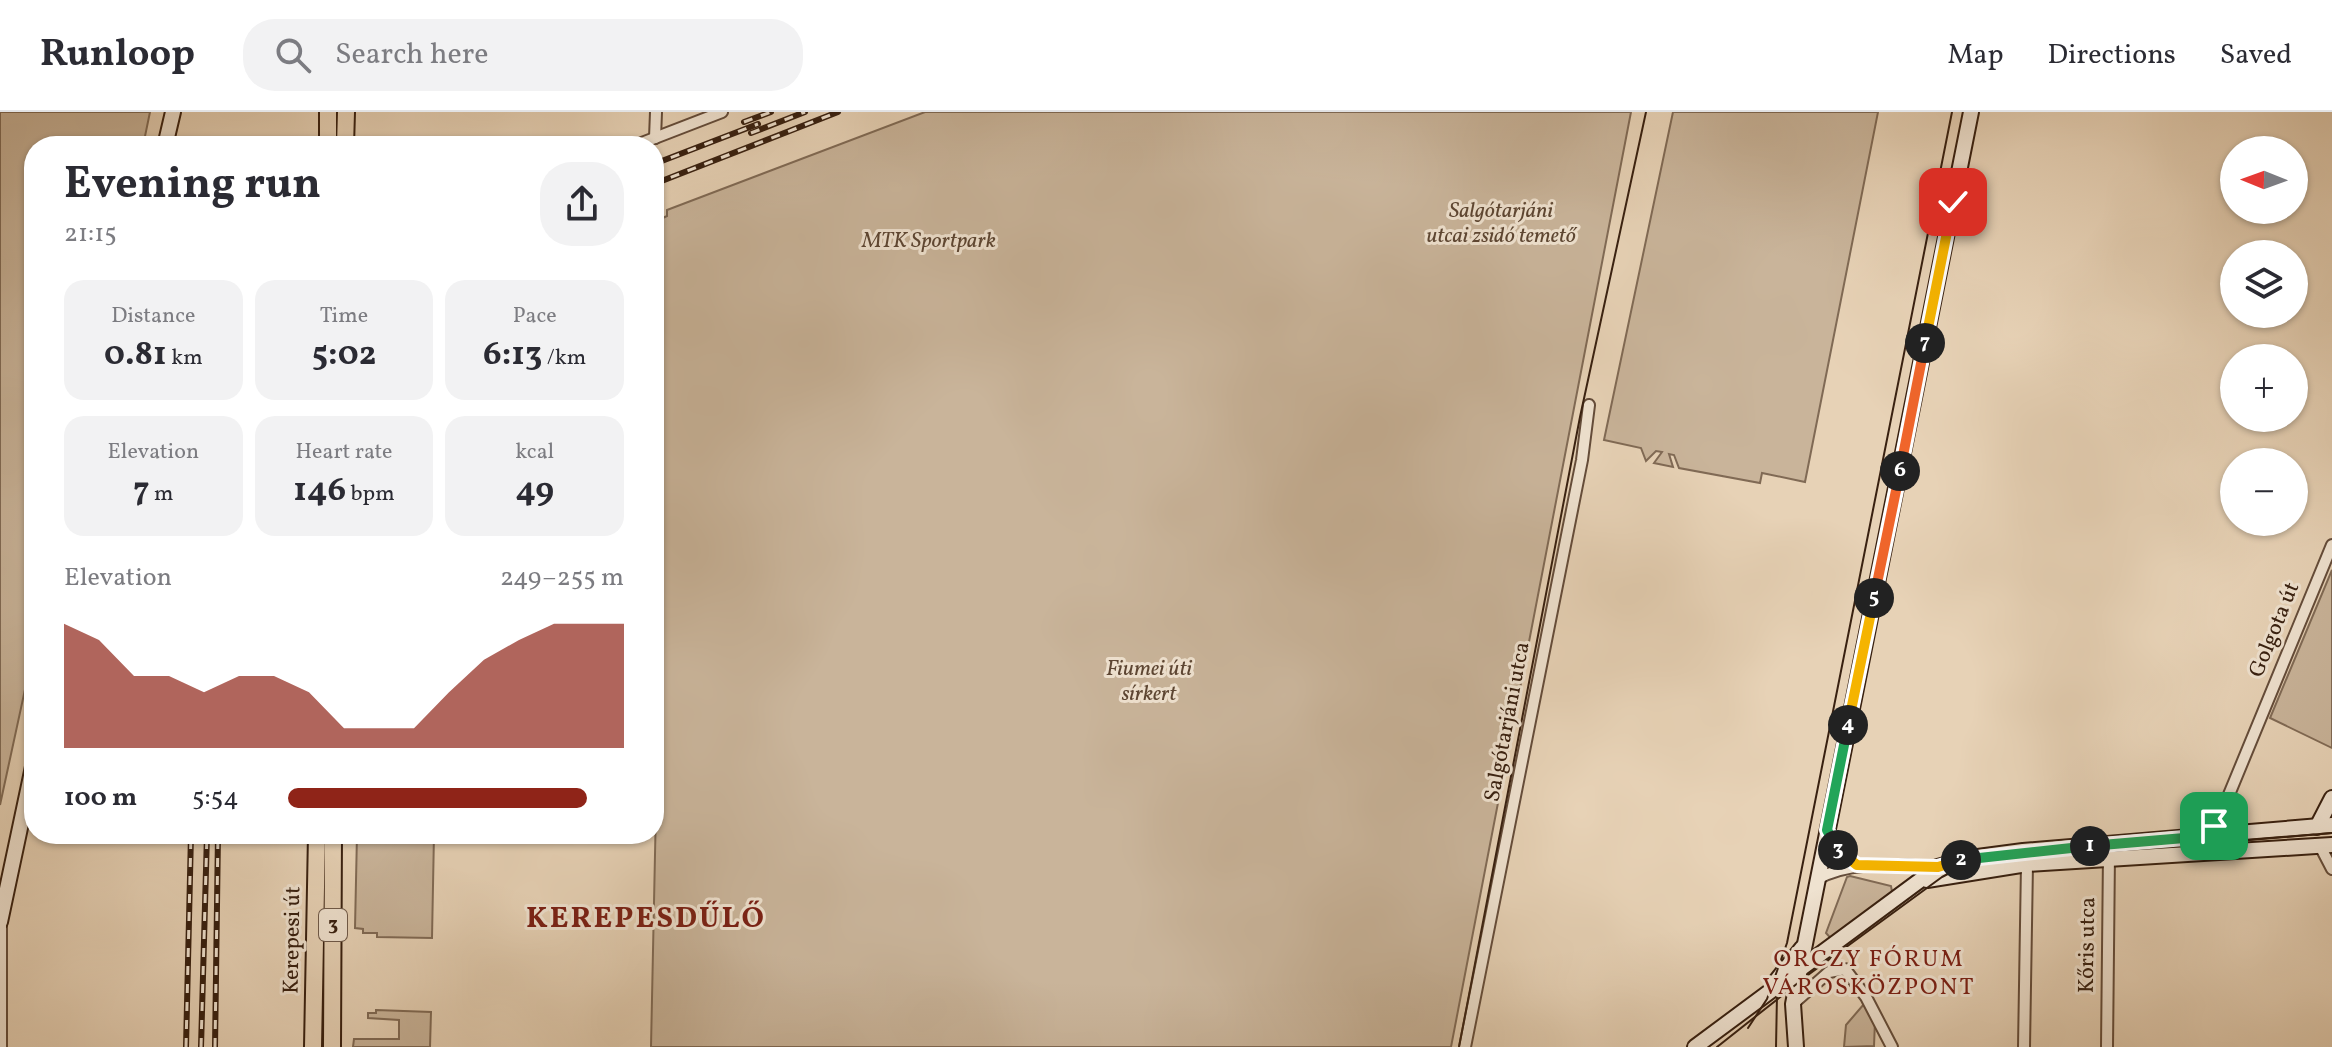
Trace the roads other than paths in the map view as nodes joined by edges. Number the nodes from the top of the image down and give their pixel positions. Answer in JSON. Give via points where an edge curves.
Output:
{"nodes":[{"id":1,"x":173,"y":112,"type":"edge"},
{"id":2,"x":328,"y":112,"type":"edge"},
{"id":3,"x":346,"y":112,"type":"edge"},
{"id":4,"x":656,"y":112,"type":"edge"},
{"id":5,"x":722,"y":112,"type":"edge"},
{"id":6,"x":1971,"y":112,"type":"edge"},
{"id":7,"x":167,"y":136,"type":"edge"},
{"id":8,"x":328,"y":136,"type":"edge"},
{"id":9,"x":345,"y":136,"type":"edge"},
{"id":10,"x":655,"y":136,"type":"edge"},
{"id":11,"x":660,"y":136,"type":"edge"},
{"id":12,"x":1589,"y":405,"type":"dead end"},
{"id":13,"x":2332,"y":545,"type":"edge"},
{"id":14,"x":2332,"y":798,"type":"edge"},
{"id":15,"x":24,"y":809,"type":"edge"},
{"id":16,"x":2328,"y":825,"type":"edge"},
{"id":17,"x":1827,"y":830,"type":"junction"},
{"id":18,"x":2208,"y":836,"type":"junction"},
{"id":19,"x":317,"y":844,"type":"edge"},
{"id":20,"x":333,"y":844,"type":"edge"},
{"id":21,"x":2109,"y":844,"type":"junction"},
{"id":22,"x":2319,"y":845,"type":"edge"},
{"id":23,"x":2209,"y":853,"type":"junction"},
{"id":24,"x":2109,"y":861,"type":"junction"},
{"id":25,"x":2027,"y":864,"type":"junction"},
{"id":26,"x":1857,"y":865,"type":"junction"},
{"id":27,"x":1892,"y":867,"type":"junction"},
{"id":28,"x":1909,"y":867,"type":"junction"},
{"id":29,"x":1938,"y":867,"type":"junction"},
{"id":30,"x":2332,"y":869,"type":"edge"},
{"id":31,"x":1817,"y":879,"type":"junction"},
{"id":32,"x":1919,"y":882,"type":"junction"},
{"id":33,"x":0,"y":921,"type":"edge"},
{"id":34,"x":1805,"y":942,"type":"junction"},
{"id":35,"x":1799,"y":972,"type":"junction"},
{"id":36,"x":1,"y":978,"type":"edge"},
{"id":37,"x":1755,"y":1002,"type":"junction"},
{"id":38,"x":1793,"y":1004,"type":"junction"},
{"id":39,"x":1,"y":1047,"type":"edge"},
{"id":40,"x":313,"y":1047,"type":"edge"},
{"id":41,"x":332,"y":1047,"type":"edge"},
{"id":42,"x":1465,"y":1047,"type":"edge"},
{"id":43,"x":1695,"y":1047,"type":"edge"},
{"id":44,"x":1796,"y":1047,"type":"edge"},
{"id":45,"x":1892,"y":1047,"type":"edge"},
{"id":46,"x":2024,"y":1047,"type":"edge"},
{"id":47,"x":2107,"y":1047,"type":"edge"}],
"edges":[{"from":1,"to":7,"type":"main road"},
{"from":2,"to":8,"type":"main road"},
{"from":3,"to":9,"type":"main road"},
{"from":4,"to":10,"type":"street"},
{"from":5,"to":11,"type":"street"},
{"from":6,"to":17,"type":"main road"},
{"from":12,"to":42,"type":"street","name":"Salgótarjáni utca"},
{"from":13,"to":18,"type":"street","name":"Golgota út"},
{"from":14,"to":16,"type":"main road"},
{"from":15,"to":33,"type":"main road"},
{"from":16,"to":18,"type":"main road"},
{"from":16,"to":22,"type":"main road"},
{"from":17,"to":26,"type":"street","via":[[1837,850]]},
{"from":17,"to":31,"type":"main road"},
{"from":18,"to":21,"type":"main road"},
{"from":18,"to":23,"type":"street"},
{"from":19,"to":40,"type":"main road","name":"Kerepesi út","number":"3"},
{"from":20,"to":41,"type":"main road","name":"Kerepesi út","number":"3"},
{"from":21,"to":24,"type":"street","name":"Kőris utca"},
{"from":21,"to":29,"type":"main road","via":[[1970,858]]},
{"from":22,"to":23,"type":"main road"},
{"from":22,"to":30,"type":"street"},
{"from":23,"to":24,"type":"main road"},
{"from":24,"to":25,"type":"main road"},
{"from":24,"to":47,"type":"street","name":"Kőris utca"},
{"from":25,"to":32,"type":"main road"},
{"from":25,"to":46,"type":"street"},
{"from":26,"to":27,"type":"street"},
{"from":26,"to":31,"type":"street"},
{"from":27,"to":28,"type":"street"},
{"from":27,"to":32,"type":"street"},
{"from":28,"to":29,"type":"street"},
{"from":28,"to":32,"type":"street"},
{"from":29,"to":32,"type":"main road"},
{"from":31,"to":34,"type":"main road"},
{"from":32,"to":35,"type":"main road"},
{"from":33,"to":36,"type":"street"},
{"from":34,"to":35,"type":"main road"},
{"from":34,"to":37,"type":"main road"},
{"from":35,"to":37,"type":"main road"},
{"from":35,"to":38,"type":"main road"},
{"from":36,"to":39,"type":"street"},
{"from":37,"to":43,"type":"main road"},
{"from":38,"to":44,"type":"main road"},
{"from":38,"to":45,"type":"street","via":[[1829,972],[1845,969]]}]}
